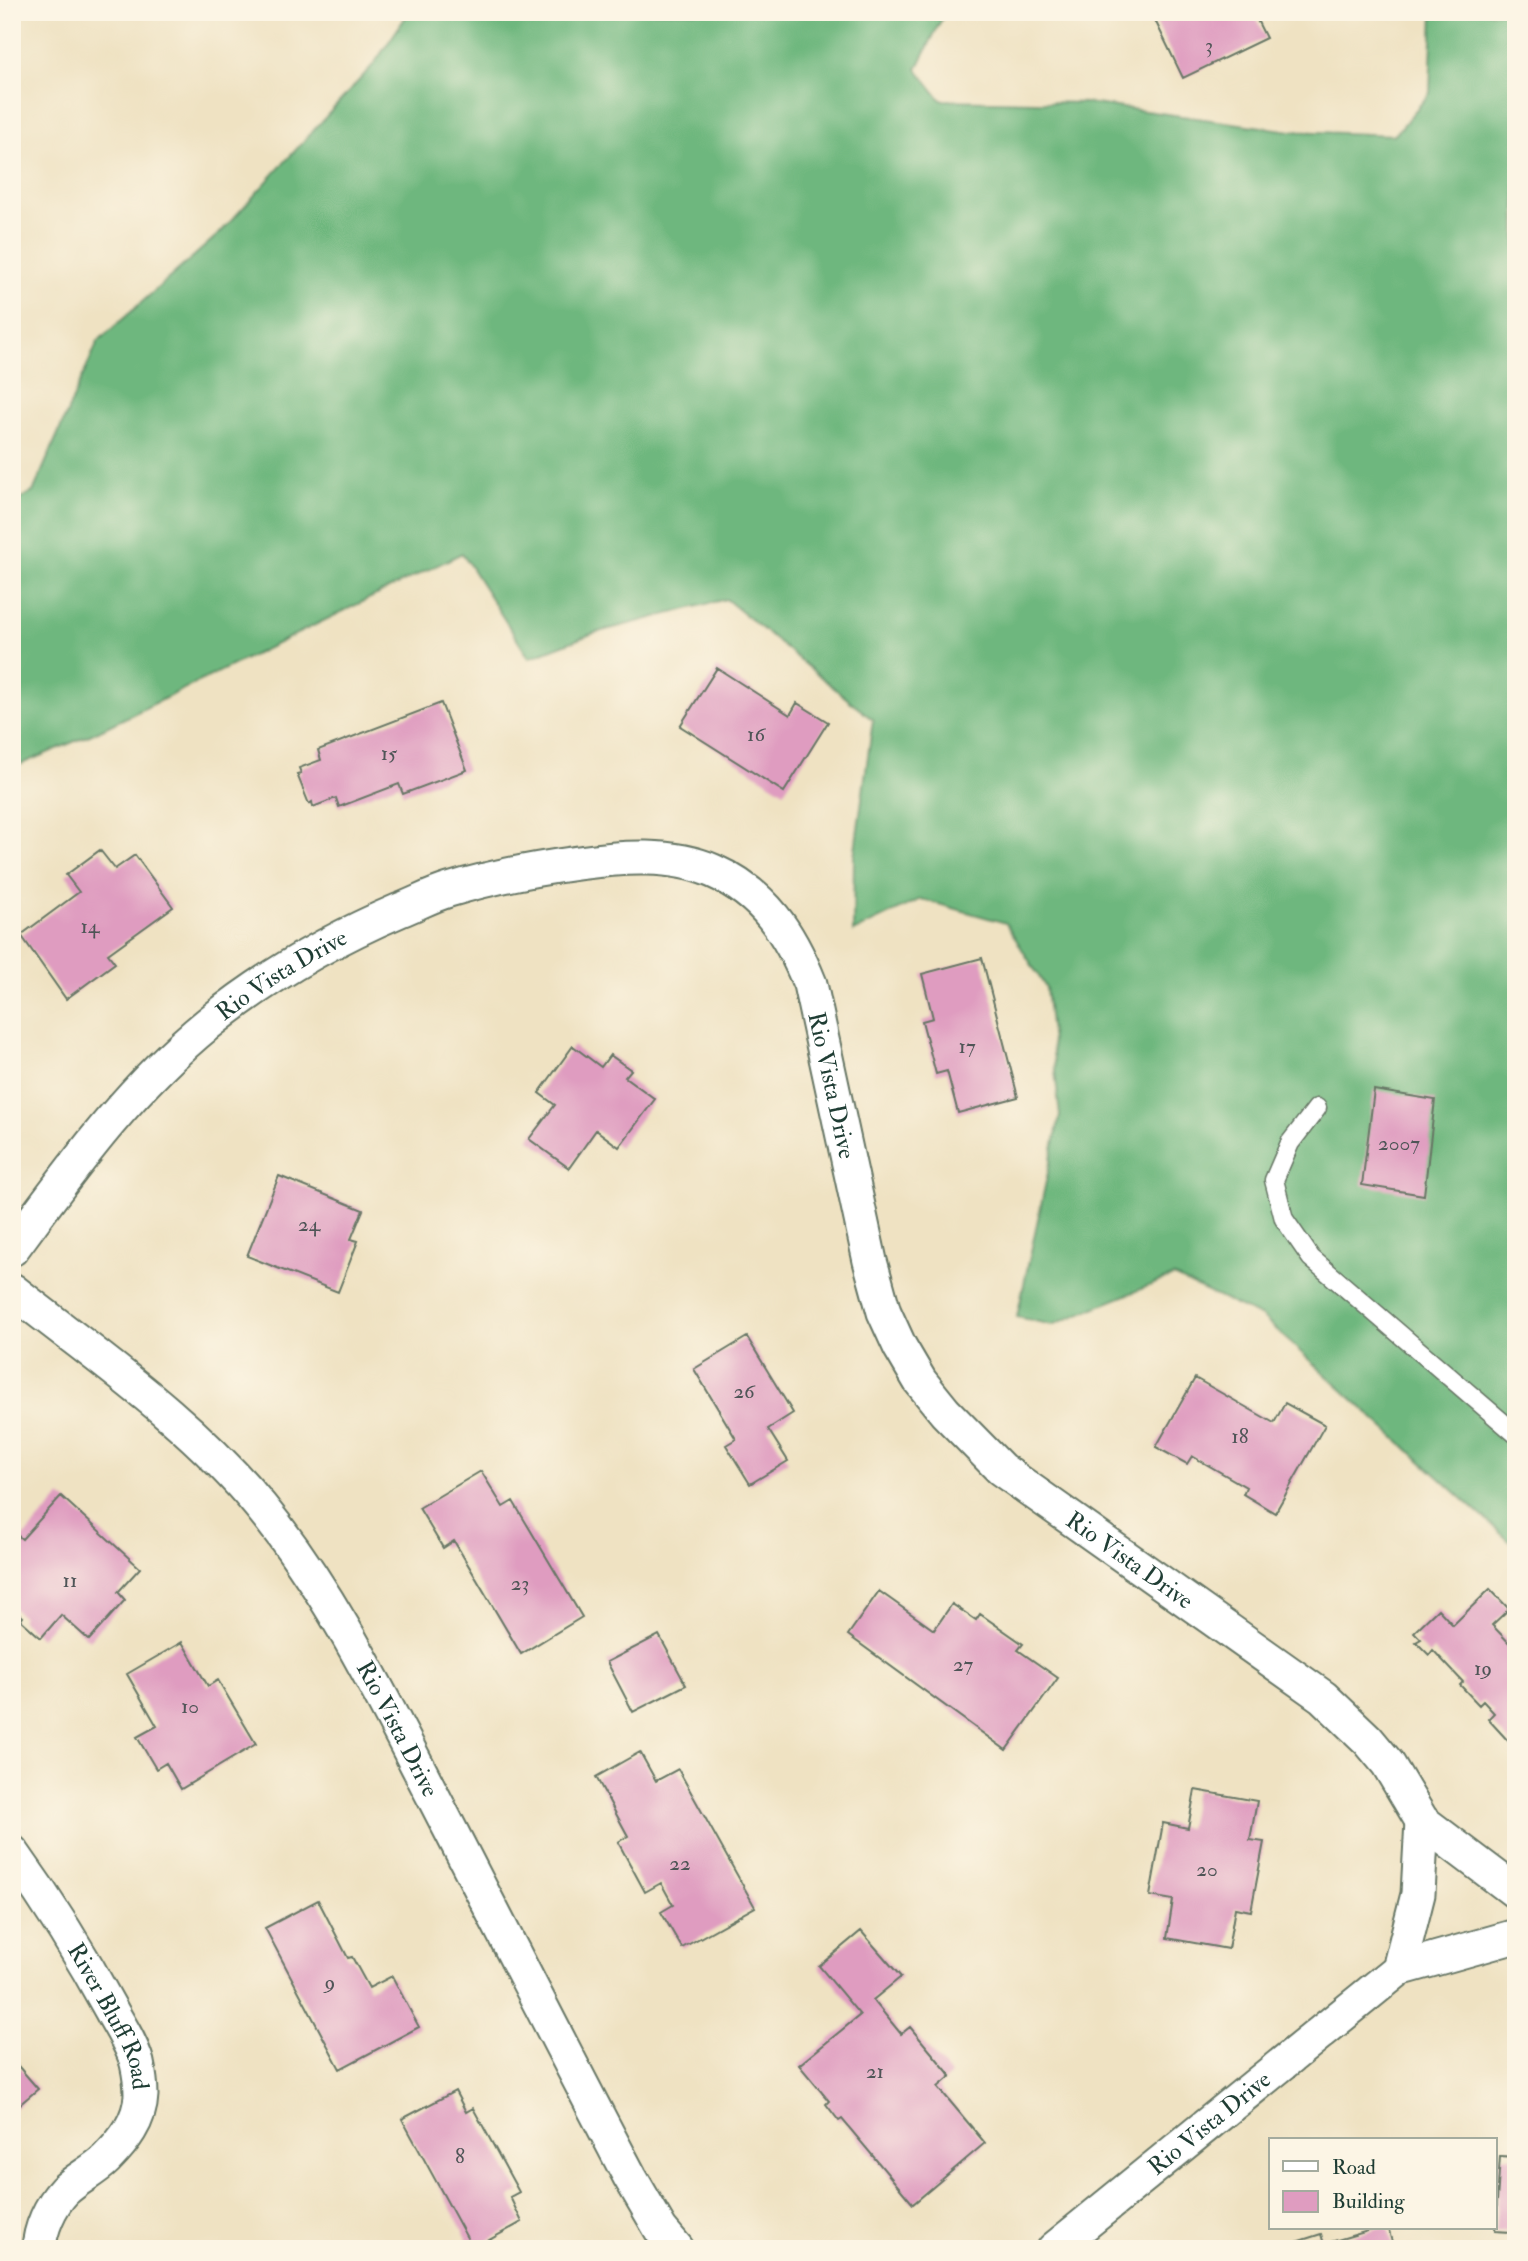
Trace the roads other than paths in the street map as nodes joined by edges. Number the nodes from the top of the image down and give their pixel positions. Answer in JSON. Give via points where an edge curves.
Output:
{"nodes":[{"id":1,"x":1317,"y":1108,"type":"dead end"},
{"id":2,"x":12,"y":1249,"type":"edge"},
{"id":3,"x":12,"y":1290,"type":"edge"},
{"id":4,"x":1516,"y":1434,"type":"edge"},
{"id":5,"x":1422,"y":1821,"type":"junction"},
{"id":6,"x":12,"y":1852,"type":"edge"},
{"id":7,"x":1516,"y":1892,"type":"edge"},
{"id":8,"x":1516,"y":1936,"type":"edge"},
{"id":9,"x":1399,"y":1969,"type":"junction"},
{"id":10,"x":38,"y":2249,"type":"edge"},
{"id":11,"x":677,"y":2249,"type":"edge"},
{"id":12,"x":1054,"y":2249,"type":"edge"}],
"edges":[{"from":1,"to":4,"type":"lane","via":[[1290,1143],[1274,1180],[1284,1219],[1311,1258]]},
{"from":2,"to":5,"type":"street","name":"Rio Vista Drive","via":[[89,1145],[152,1073],[272,976],[353,930],[447,891],[524,870],[607,859],[668,859],[715,872],[764,906],[795,947],[806,972],[884,1312],[920,1381],[1001,1469],[1323,1697],[1388,1764]]},
{"from":3,"to":11,"type":"street","name":"Rio Vista Drive","via":[[159,1405],[218,1460],[261,1507],[320,1590],[374,1683],[629,2177]]},
{"from":5,"to":7,"type":"street","name":"Rio Vista Drive"},
{"from":5,"to":9,"type":"street","via":[[1418,1894]]},
{"from":6,"to":10,"type":"street","name":"River Bluff Road","via":[[129,2043],[141,2096],[126,2138],[50,2210]]},
{"from":8,"to":9,"type":"street","name":"Rio Vista Drive"},
{"from":9,"to":12,"type":"street","name":"Rio Vista Drive"}]}
